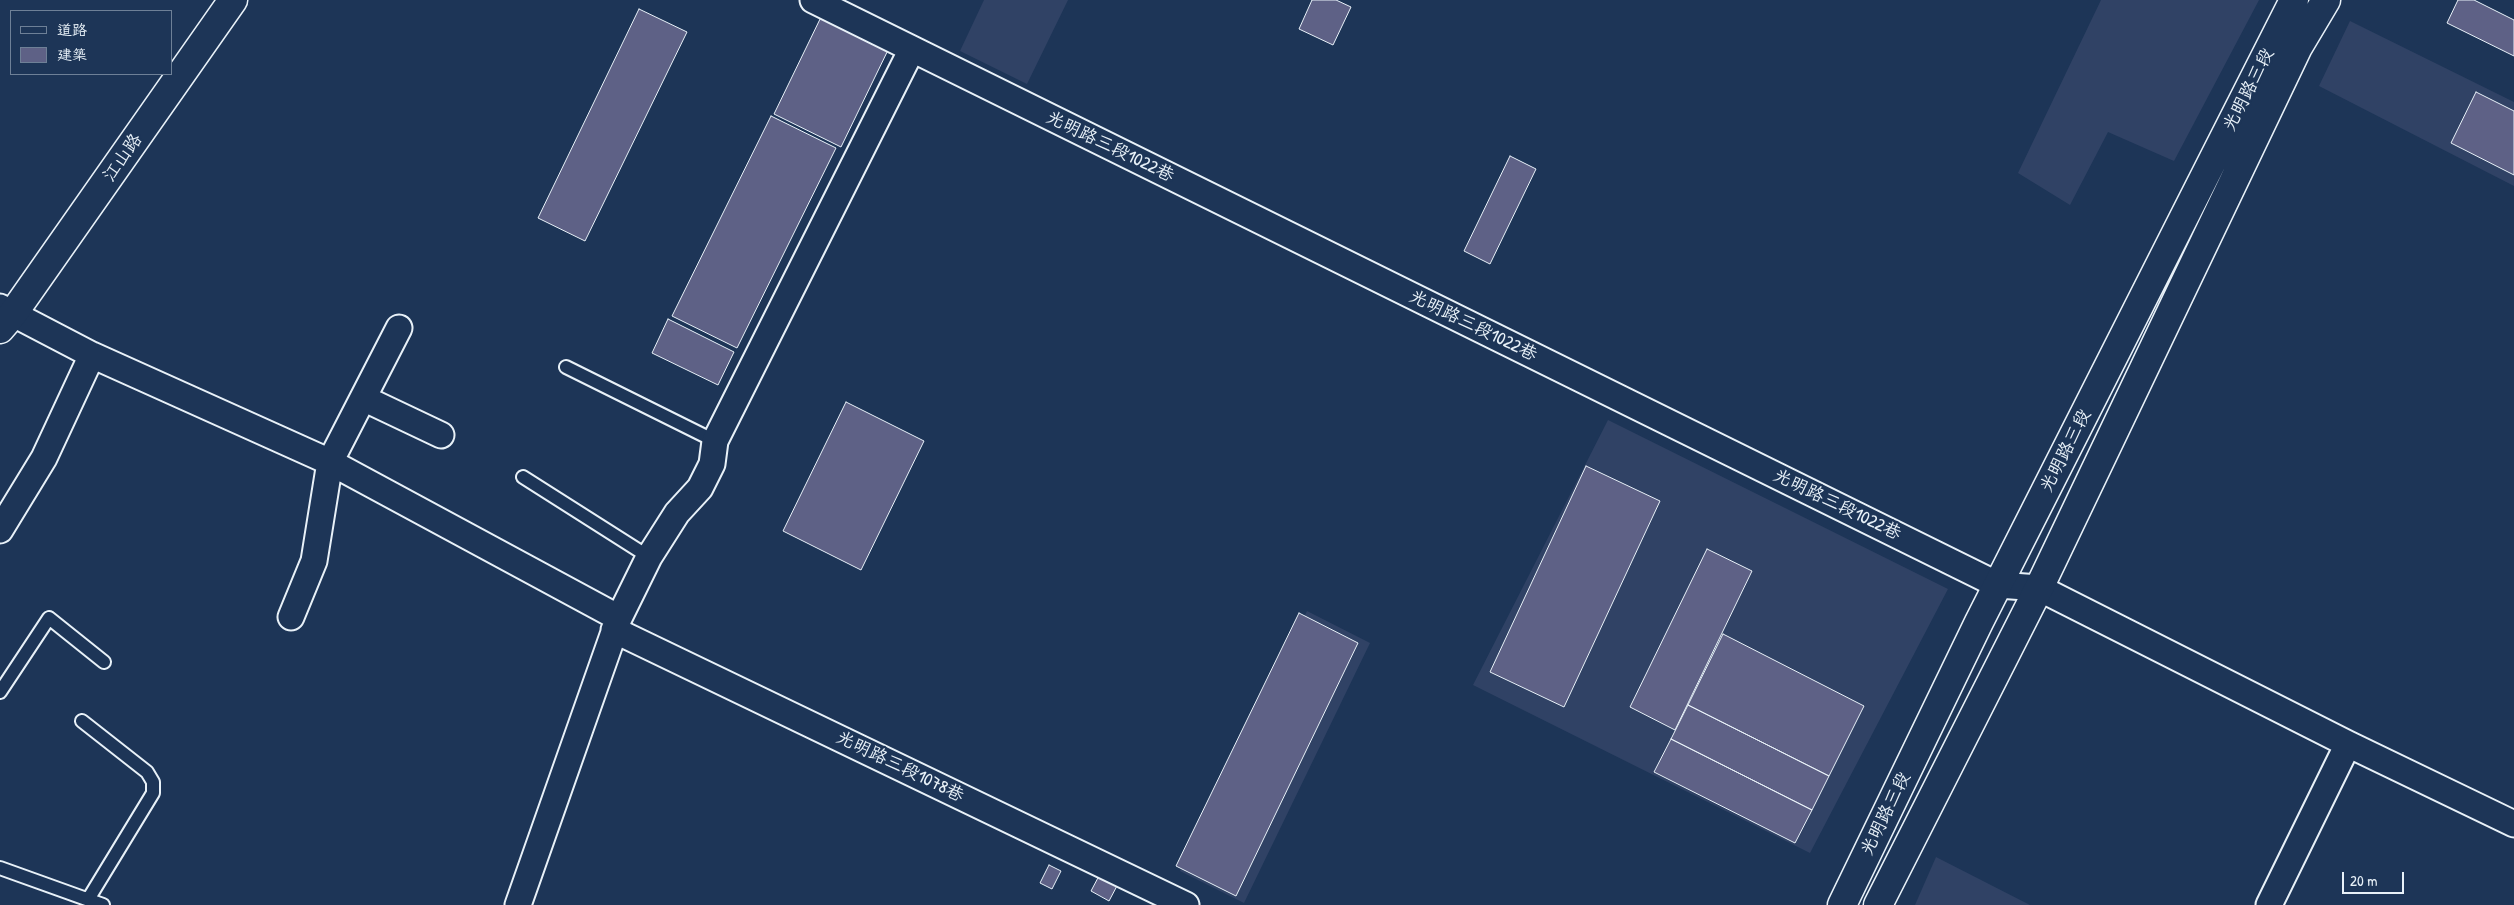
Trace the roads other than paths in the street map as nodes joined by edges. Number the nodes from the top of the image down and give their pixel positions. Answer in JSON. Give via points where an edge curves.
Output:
{"nodes":[{"id":1,"x":233,"y":0,"type":"edge"},
{"id":2,"x":813,"y":0,"type":"edge"},
{"id":3,"x":2294,"y":0,"type":"edge"},
{"id":4,"x":2326,"y":0,"type":"edge"},
{"id":5,"x":912,"y":49,"type":"junction"},
{"id":6,"x":4,"y":317,"type":"edge"},
{"id":7,"x":399,"y":328,"type":"dead end"},
{"id":8,"x":92,"y":354,"type":"junction"},
{"id":9,"x":566,"y":368,"type":"dead end"},
{"id":10,"x":363,"y":398,"type":"junction"},
{"id":11,"x":441,"y":435,"type":"dead end"},
{"id":12,"x":715,"y":440,"type":"junction"},
{"id":13,"x":330,"y":462,"type":"junction"},
{"id":14,"x":523,"y":477,"type":"dead end"},
{"id":15,"x":0,"y":530,"type":"edge"},
{"id":16,"x":650,"y":557,"type":"junction"},
{"id":17,"x":1998,"y":585,"type":"junction"},
{"id":18,"x":2039,"y":588,"type":"junction"},
{"id":19,"x":291,"y":617,"type":"dead end"},
{"id":20,"x":617,"y":624,"type":"junction"},
{"id":21,"x":104,"y":662,"type":"dead end"},
{"id":22,"x":0,"y":692,"type":"edge"},
{"id":23,"x":82,"y":721,"type":"dead end"},
{"id":24,"x":2345,"y":751,"type":"junction"},
{"id":25,"x":2514,"y":824,"type":"edge"},
{"id":26,"x":0,"y":868,"type":"edge"},
{"id":27,"x":89,"y":898,"type":"junction"},
{"id":28,"x":103,"y":905,"type":"edge"},
{"id":29,"x":518,"y":905,"type":"edge"},
{"id":30,"x":1186,"y":905,"type":"edge"},
{"id":31,"x":1842,"y":905,"type":"edge"},
{"id":32,"x":1878,"y":905,"type":"edge"},
{"id":33,"x":2269,"y":905,"type":"edge"}],
"edges":[{"from":1,"to":6,"type":"street","name":"江山路"},
{"from":2,"to":5,"type":"street","name":"光明路三段1022巷"},
{"from":3,"to":17,"type":"street","name":"光明路三段"},
{"from":4,"to":18,"type":"street","name":"光明路三段","via":[[2298,47]]},
{"from":5,"to":12,"type":"street"},
{"from":5,"to":17,"type":"street","name":"光明路三段1022巷"},
{"from":6,"to":8,"type":"street","name":"光明路三段1078巷"},
{"from":7,"to":10,"type":"street"},
{"from":8,"to":13,"type":"street","name":"光明路三段1078巷"},
{"from":8,"to":15,"type":"street","via":[[44,458]]},
{"from":9,"to":12,"type":"lane"},
{"from":10,"to":11,"type":"street"},
{"from":10,"to":13,"type":"street"},
{"from":12,"to":16,"type":"street","via":[[712,464],[700,488],[677,513]]},
{"from":13,"to":19,"type":"street","via":[[314,561]]},
{"from":13,"to":20,"type":"street","name":"光明路三段1078巷"},
{"from":14,"to":16,"type":"lane"},
{"from":16,"to":20,"type":"street"},
{"from":17,"to":18,"type":"street","name":"光明路三段1022巷"},
{"from":17,"to":31,"type":"street","name":"光明路三段"},
{"from":18,"to":24,"type":"street"},
{"from":18,"to":32,"type":"street","name":"光明路三段"},
{"from":20,"to":29,"type":"street"},
{"from":20,"to":30,"type":"street","name":"光明路三段1078巷"},
{"from":21,"to":22,"type":"lane","via":[[49,618]]},
{"from":23,"to":27,"type":"lane","via":[[147,772],[153,782],[153,793]]},
{"from":24,"to":25,"type":"street"},
{"from":24,"to":33,"type":"street"},
{"from":26,"to":27,"type":"lane"},
{"from":27,"to":28,"type":"lane"}]}
